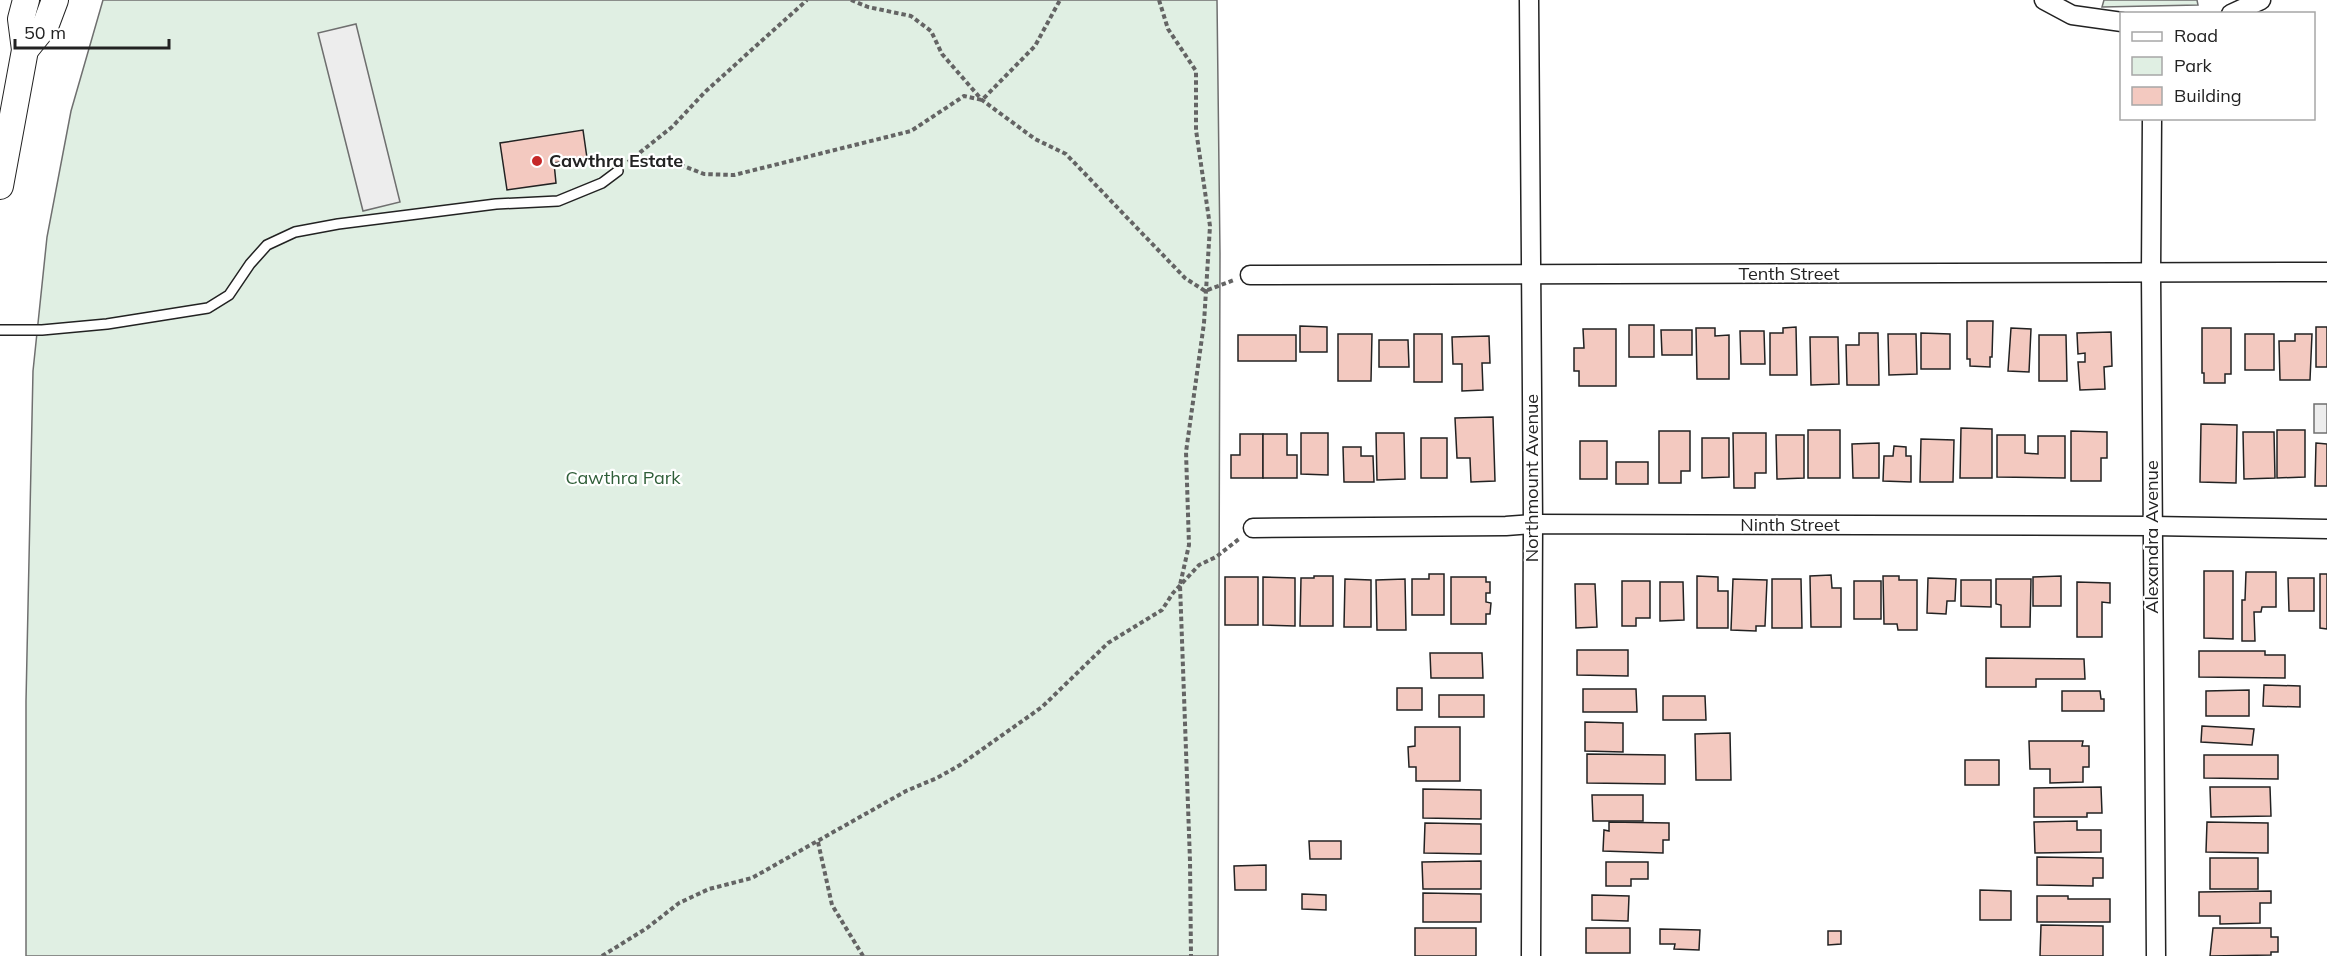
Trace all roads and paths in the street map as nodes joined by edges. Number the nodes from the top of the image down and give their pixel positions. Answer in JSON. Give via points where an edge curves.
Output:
{"nodes":[{"id":1,"x":26,"y":0,"type":"edge"},
{"id":2,"x":55,"y":0,"type":"edge"},
{"id":3,"x":807,"y":0,"type":"edge"},
{"id":4,"x":851,"y":0,"type":"edge"},
{"id":5,"x":1060,"y":0,"type":"edge"},
{"id":6,"x":1159,"y":0,"type":"edge"},
{"id":7,"x":1529,"y":0,"type":"edge"},
{"id":8,"x":2044,"y":0,"type":"edge"},
{"id":9,"x":2261,"y":0,"type":"edge"},
{"id":10,"x":2235,"y":12,"type":"edge"},
{"id":11,"x":2120,"y":22,"type":"edge"},
{"id":12,"x":25,"y":50,"type":"junction"},
{"id":13,"x":982,"y":100,"type":"junction"},
{"id":14,"x":2152,"y":120,"type":"edge"},
{"id":15,"x":618,"y":171,"type":"junction"},
{"id":16,"x":0,"y":186,"type":"edge"},
{"id":17,"x":2327,"y":272,"type":"edge"},
{"id":18,"x":2151,"y":273,"type":"junction"},
{"id":19,"x":1530,"y":274,"type":"junction"},
{"id":20,"x":1250,"y":275,"type":"joint"},
{"id":21,"x":1205,"y":291,"type":"junction"},
{"id":22,"x":0,"y":330,"type":"edge"},
{"id":23,"x":1533,"y":524,"type":"junction"},
{"id":24,"x":2152,"y":526,"type":"junction"},
{"id":25,"x":1253,"y":528,"type":"joint"},
{"id":26,"x":2327,"y":529,"type":"edge"},
{"id":27,"x":1180,"y":585,"type":"junction"},
{"id":28,"x":818,"y":842,"type":"junction"},
{"id":29,"x":602,"y":956,"type":"edge"},
{"id":30,"x":863,"y":956,"type":"edge"},
{"id":31,"x":1191,"y":956,"type":"edge"},
{"id":32,"x":1531,"y":956,"type":"edge"},
{"id":33,"x":2156,"y":956,"type":"edge"}],
"edges":[{"from":1,"to":12,"type":"main road","via":[[21,19]]},
{"from":2,"to":12,"type":"main road","via":[[46,24]]},
{"from":3,"to":15,"type":"path","via":[[672,127]]},
{"from":4,"to":13,"type":"path","via":[[911,16],[931,31],[942,54]]},
{"from":5,"to":13,"type":"path","via":[[1035,46]]},
{"from":6,"to":21,"type":"path","via":[[1168,28],[1196,71],[1196,130],[1210,226]]},
{"from":7,"to":19,"type":"street","name":"Northmount Avenue"},
{"from":8,"to":11,"type":"street","via":[[2072,15]]},
{"from":9,"to":10,"type":"street"},
{"from":12,"to":16,"type":"main road"},
{"from":13,"to":15,"type":"path","via":[[964,96],[911,131],[734,175],[704,174],[663,158]]},
{"from":13,"to":21,"type":"path","via":[[1035,139],[1066,154],[1185,278]]},
{"from":14,"to":18,"type":"street","name":"Alexandra Avenue"},
{"from":15,"to":22,"type":"lane","via":[[602,183],[558,201],[496,204],[295,232],[267,245],[229,295],[208,308],[107,324]]},
{"from":17,"to":18,"type":"street","name":"Tenth Street"},
{"from":18,"to":19,"type":"street","name":"Tenth Street"},
{"from":18,"to":24,"type":"street","name":"Alexandra Avenue"},
{"from":19,"to":20,"type":"street","name":"Tenth Street"},
{"from":19,"to":23,"type":"street","name":"Northmount Avenue"},
{"from":20,"to":21,"type":"path"},
{"from":21,"to":27,"type":"path","via":[[1186,452],[1189,545]]},
{"from":23,"to":24,"type":"street","name":"Ninth Street"},
{"from":23,"to":25,"type":"street","name":"Ninth Street"},
{"from":23,"to":32,"type":"street","name":"Northmount Avenue"},
{"from":24,"to":26,"type":"street","name":"Ninth Street"},
{"from":24,"to":33,"type":"street","name":"Alexandra Avenue"},
{"from":25,"to":27,"type":"path","via":[[1216,557],[1199,565]]},
{"from":27,"to":28,"type":"path","via":[[1162,610],[1108,643],[1042,707],[960,765]]},
{"from":27,"to":31,"type":"path"},
{"from":28,"to":29,"type":"path","via":[[752,878],[709,889],[679,903]]},
{"from":28,"to":30,"type":"path","via":[[832,905]]}]}
